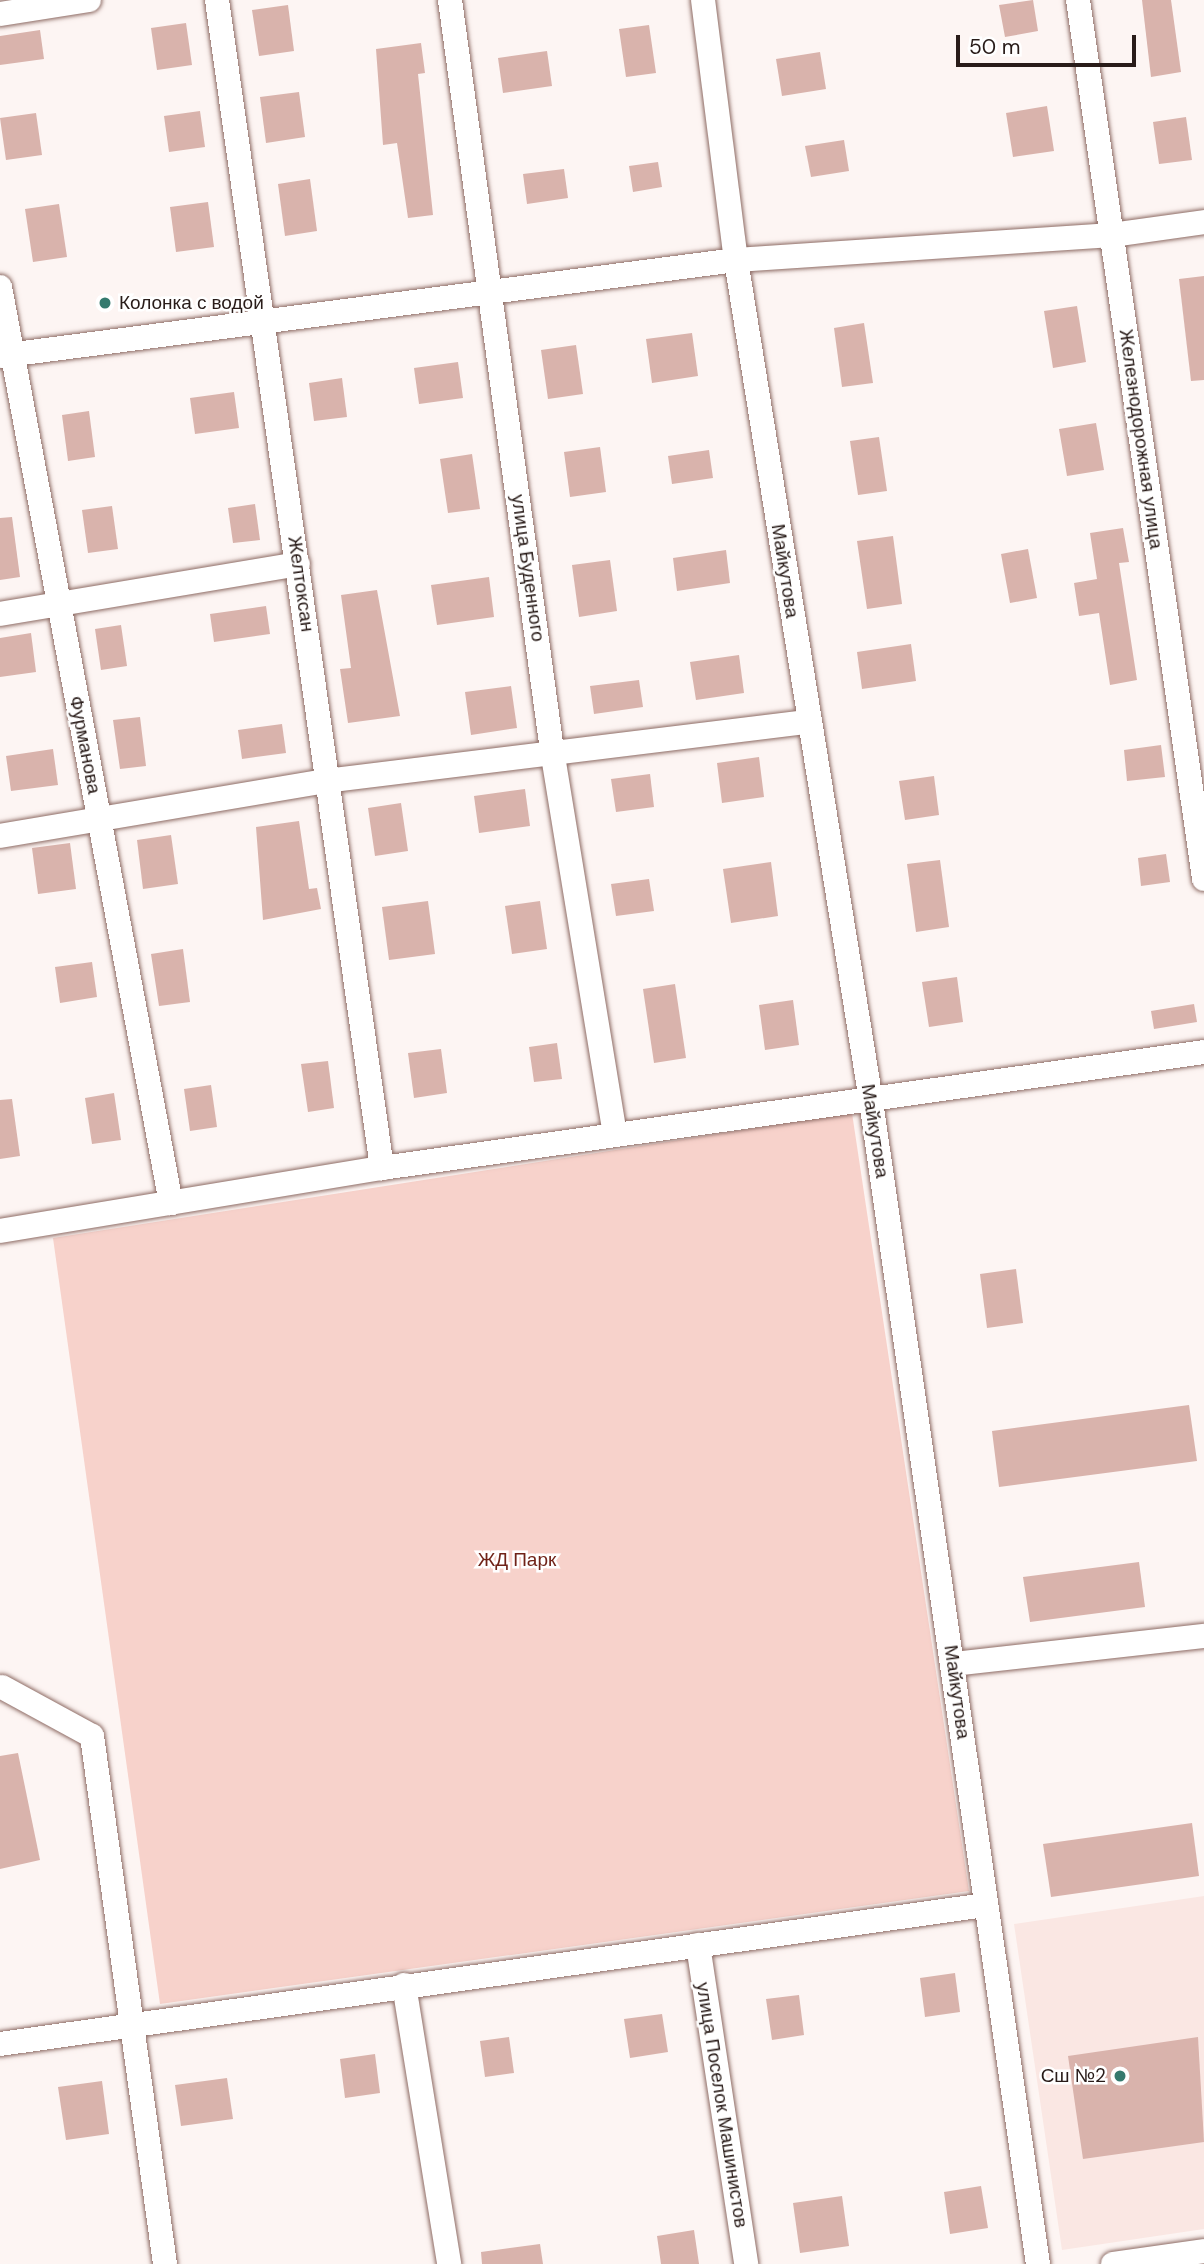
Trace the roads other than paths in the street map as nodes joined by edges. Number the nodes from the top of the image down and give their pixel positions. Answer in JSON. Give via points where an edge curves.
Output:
{"nodes":[{"id":1,"x":89,"y":0,"type":"edge"},
{"id":2,"x":218,"y":0,"type":"edge"},
{"id":3,"x":450,"y":0,"type":"edge"},
{"id":4,"x":703,"y":0,"type":"edge"},
{"id":5,"x":1078,"y":0,"type":"edge"},
{"id":6,"x":0,"y":14,"type":"edge"},
{"id":7,"x":1204,"y":222,"type":"edge"},
{"id":8,"x":1112,"y":235,"type":"junction"},
{"id":9,"x":736,"y":260,"type":"junction"},
{"id":10,"x":0,"y":287,"type":"edge"},
{"id":11,"x":492,"y":296,"type":"junction"},
{"id":12,"x":263,"y":322,"type":"junction"},
{"id":13,"x":6,"y":355,"type":"edge"},
{"id":14,"x":298,"y":564,"type":"junction"},
{"id":15,"x":58,"y":603,"type":"junction"},
{"id":16,"x":0,"y":614,"type":"edge"},
{"id":17,"x":808,"y":722,"type":"junction"},
{"id":18,"x":552,"y":750,"type":"junction"},
{"id":19,"x":327,"y":781,"type":"junction"},
{"id":20,"x":99,"y":818,"type":"junction"},
{"id":21,"x":0,"y":836,"type":"edge"},
{"id":22,"x":1204,"y":879,"type":"edge"},
{"id":23,"x":1204,"y":1052,"type":"edge"},
{"id":24,"x":871,"y":1101,"type":"junction"},
{"id":25,"x":615,"y":1134,"type":"junction"},
{"id":26,"x":383,"y":1168,"type":"junction"},
{"id":27,"x":171,"y":1203,"type":"junction"},
{"id":28,"x":0,"y":1231,"type":"edge"},
{"id":29,"x":1204,"y":1636,"type":"edge"},
{"id":30,"x":953,"y":1664,"type":"junction"},
{"id":31,"x":2,"y":1688,"type":"edge"},
{"id":32,"x":985,"y":1905,"type":"junction"},
{"id":33,"x":698,"y":1945,"type":"junction"},
{"id":34,"x":404,"y":1985,"type":"junction"},
{"id":35,"x":132,"y":2026,"type":"junction"},
{"id":36,"x":0,"y":2044,"type":"edge"},
{"id":37,"x":1204,"y":2251,"type":"edge"},
{"id":38,"x":165,"y":2264,"type":"edge"},
{"id":39,"x":449,"y":2264,"type":"edge"},
{"id":40,"x":746,"y":2264,"type":"edge"},
{"id":41,"x":1038,"y":2264,"type":"edge"},
{"id":42,"x":1113,"y":2264,"type":"edge"}],
"edges":[{"from":1,"to":6,"type":"street"},
{"from":2,"to":12,"type":"street","name":"Желтоксан"},
{"from":3,"to":11,"type":"street","name":"улица Буденного"},
{"from":4,"to":9,"type":"street","name":"Майкутова"},
{"from":5,"to":8,"type":"street","name":"Железнодорожная улица"},
{"from":7,"to":8,"type":"street"},
{"from":8,"to":9,"type":"street"},
{"from":8,"to":22,"type":"street","name":"Железнодорожная улица"},
{"from":9,"to":11,"type":"street"},
{"from":9,"to":17,"type":"street","name":"Майкутова"},
{"from":10,"to":13,"type":"street","name":"Фурманова"},
{"from":11,"to":12,"type":"street"},
{"from":11,"to":18,"type":"street","name":"улица Буденного"},
{"from":12,"to":13,"type":"street"},
{"from":12,"to":14,"type":"street","name":"Желтоксан"},
{"from":13,"to":15,"type":"street","name":"Фурманова"},
{"from":14,"to":15,"type":"street"},
{"from":14,"to":19,"type":"street","name":"Желтоксан"},
{"from":15,"to":16,"type":"street"},
{"from":15,"to":20,"type":"street","name":"Фурманова"},
{"from":17,"to":18,"type":"street"},
{"from":17,"to":24,"type":"street","name":"Майкутова"},
{"from":18,"to":19,"type":"street"},
{"from":18,"to":25,"type":"street","name":"улица Буденного"},
{"from":19,"to":20,"type":"street"},
{"from":19,"to":26,"type":"street","name":"Желтоксан"},
{"from":20,"to":21,"type":"street"},
{"from":20,"to":27,"type":"street","name":"Фурманова"},
{"from":23,"to":24,"type":"street"},
{"from":24,"to":25,"type":"street"},
{"from":24,"to":30,"type":"street","name":"Майкутова"},
{"from":25,"to":26,"type":"street"},
{"from":26,"to":27,"type":"street"},
{"from":27,"to":28,"type":"street"},
{"from":29,"to":30,"type":"street"},
{"from":30,"to":32,"type":"street","name":"Майкутова"},
{"from":31,"to":35,"type":"street","via":[[92,1736]]},
{"from":32,"to":33,"type":"street"},
{"from":32,"to":41,"type":"street","name":"Майкутова"},
{"from":33,"to":34,"type":"street"},
{"from":33,"to":40,"type":"street","name":"улица Поселок Машинистов"},
{"from":34,"to":35,"type":"street"},
{"from":34,"to":39,"type":"street"},
{"from":35,"to":36,"type":"street"},
{"from":35,"to":38,"type":"street"},
{"from":37,"to":42,"type":"street"}]}
